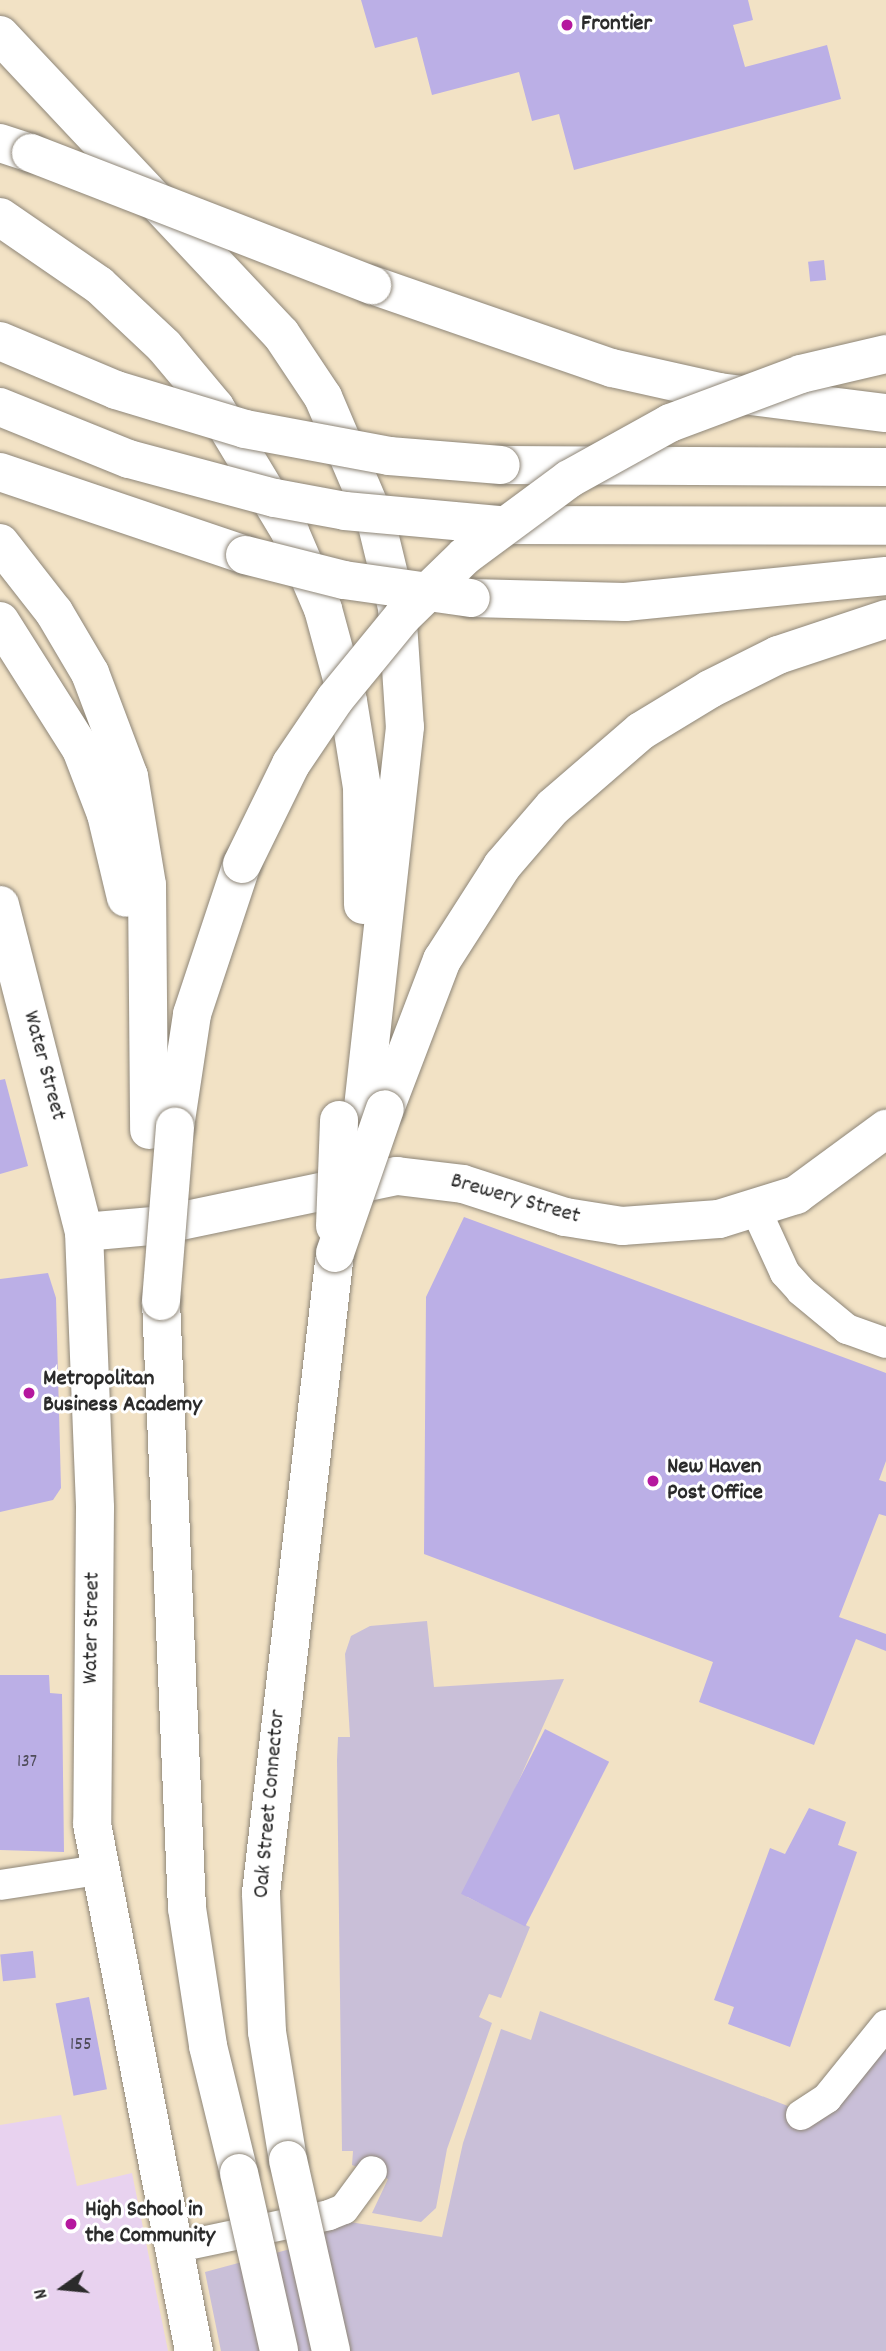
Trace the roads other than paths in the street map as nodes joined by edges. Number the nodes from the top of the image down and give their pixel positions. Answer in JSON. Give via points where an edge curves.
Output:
{"nodes":[{"id":1,"x":0,"y":35,"type":"edge"},
{"id":2,"x":15,"y":148,"type":"edge"},
{"id":3,"x":0,"y":217,"type":"edge"},
{"id":4,"x":0,"y":341,"type":"edge"},
{"id":5,"x":886,"y":354,"type":"edge"},
{"id":6,"x":0,"y":407,"type":"edge"},
{"id":7,"x":886,"y":413,"type":"edge"},
{"id":8,"x":886,"y":467,"type":"edge"},
{"id":9,"x":0,"y":472,"type":"edge"},
{"id":10,"x":886,"y":526,"type":"edge"},
{"id":11,"x":0,"y":543,"type":"edge"},
{"id":12,"x":886,"y":576,"type":"edge"},
{"id":13,"x":886,"y":619,"type":"edge"},
{"id":14,"x":0,"y":621,"type":"edge"},
{"id":15,"x":0,"y":905,"type":"edge"},
{"id":16,"x":362,"y":1114,"type":"junction"},
{"id":17,"x":162,"y":1128,"type":"junction"},
{"id":18,"x":886,"y":1129,"type":"edge"},
{"id":19,"x":756,"y":1210,"type":"junction"},
{"id":20,"x":84,"y":1233,"type":"junction"},
{"id":21,"x":886,"y":1343,"type":"edge"},
{"id":22,"x":98,"y":1870,"type":"junction"},
{"id":23,"x":0,"y":1885,"type":"edge"},
{"id":24,"x":886,"y":2025,"type":"edge"},
{"id":25,"x":801,"y":2115,"type":"dead end"},
{"id":26,"x":372,"y":2171,"type":"dead end"},
{"id":27,"x":173,"y":2248,"type":"junction"},
{"id":28,"x":194,"y":2351,"type":"edge"},
{"id":29,"x":279,"y":2351,"type":"edge"},
{"id":30,"x":331,"y":2351,"type":"edge"}],
"edges":[{"from":1,"to":16,"type":"main road","via":[[281,334],[323,397],[376,522],[397,608],[405,727]]},
{"from":2,"to":7,"type":"main road","bridge":true,"via":[[372,285],[612,368],[719,391]]},
{"from":3,"to":16,"type":"main road","via":[[100,285],[192,376],[270,494],[323,609],[348,701],[365,831]]},
{"from":4,"to":8,"type":"main road","bridge":true,"via":[[116,390],[245,429],[389,456],[500,465]]},
{"from":5,"to":17,"type":"main road","bridge":true,"via":[[758,388],[659,429],[569,479],[465,556],[403,616],[335,699],[292,764],[242,864],[192,1014]]},
{"from":6,"to":10,"type":"main road","bridge":true,"via":[[129,458],[275,498],[498,525]]},
{"from":9,"to":12,"type":"main road","bridge":true,"via":[[245,555],[344,580],[471,598],[625,602]]},
{"from":11,"to":17,"type":"main road","via":[[73,645],[118,741],[143,848],[153,1058]]},
{"from":13,"to":16,"type":"main road","via":[[778,655],[710,688],[642,731],[553,807],[502,866],[442,960]]},
{"from":14,"to":17,"type":"main road","via":[[34,667],[81,749],[116,846],[128,911],[137,1062]]},
{"from":15,"to":20,"type":"main road","name":"Water Street"},
{"from":16,"to":30,"type":"main road","name":"Oak Street Connector","bridge":true,"via":[[335,1253],[261,1893],[267,2032],[288,2160]]},
{"from":17,"to":29,"type":"main road","bridge":true,"via":[[161,1301],[187,1908],[208,2046]]},
{"from":18,"to":19,"type":"main road","name":"Brewery Street","via":[[819,1181]]},
{"from":19,"to":20,"type":"main road","name":"Brewery Street","via":[[622,1226],[565,1217],[450,1181],[397,1176],[162,1225]]},
{"from":19,"to":21,"type":"street","via":[[785,1273],[801,1291],[847,1329]]},
{"from":20,"to":22,"type":"main road","name":"Water Street","via":[[94,1508],[90,1774]]},
{"from":22,"to":23,"type":"street"},
{"from":22,"to":27,"type":"main road","name":"Water Street"},
{"from":24,"to":25,"type":"street","via":[[827,2098]]},
{"from":26,"to":27,"type":"street","via":[[344,2209],[329,2215]]},
{"from":27,"to":28,"type":"main road","name":"Water Street"}]}
